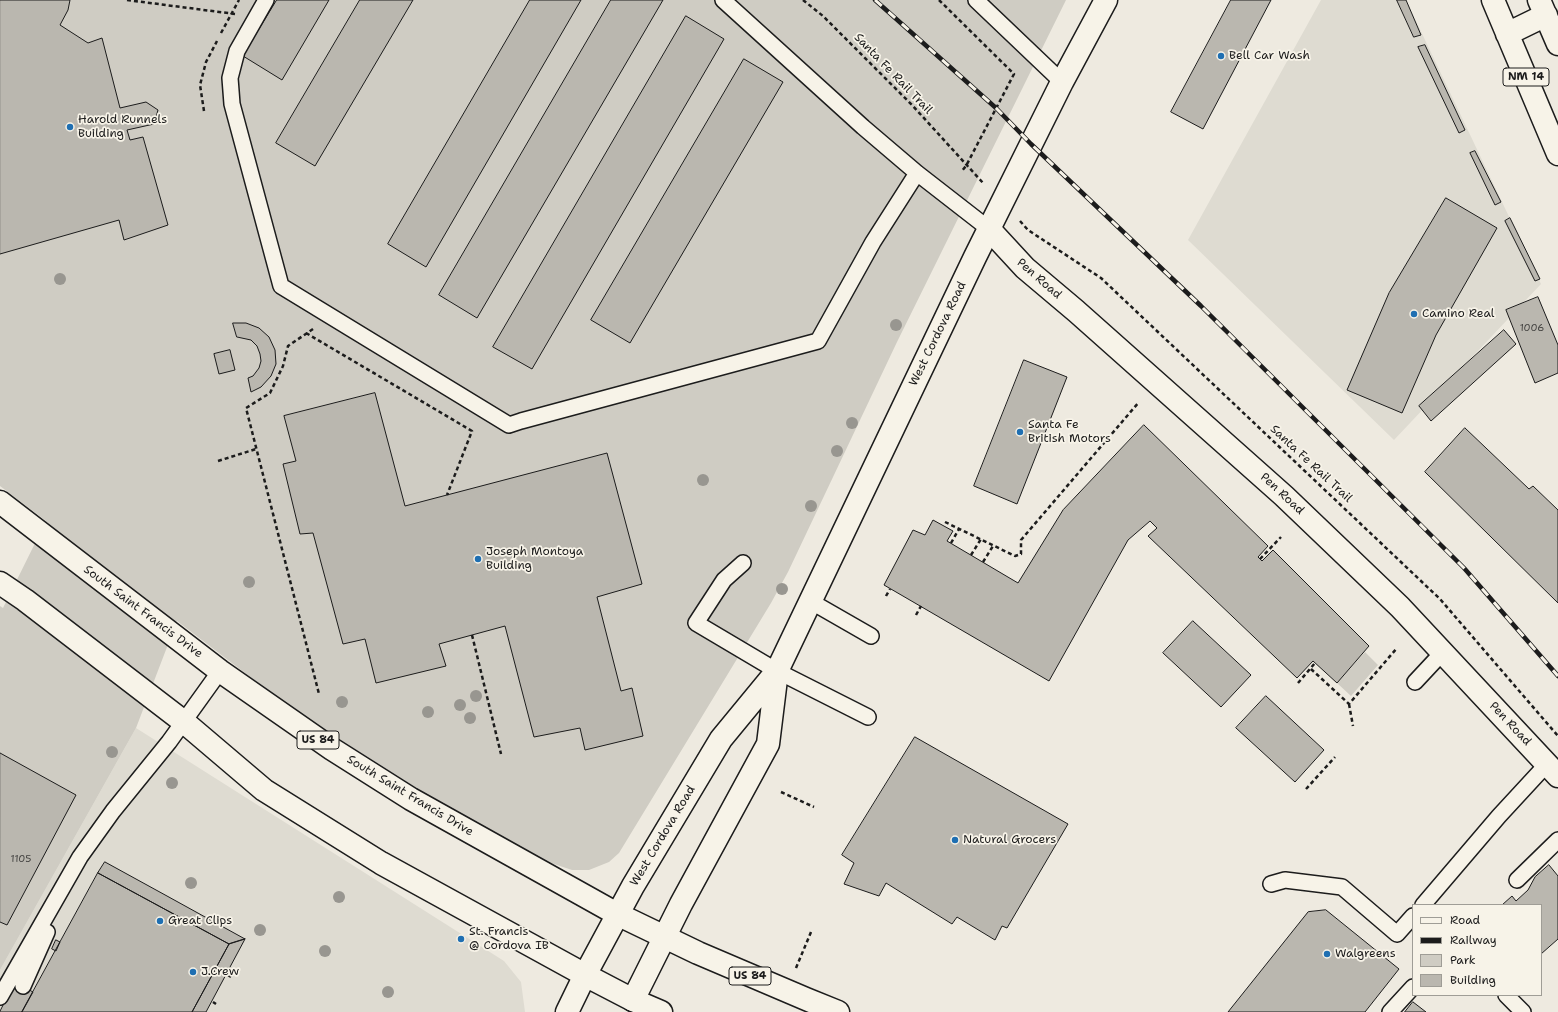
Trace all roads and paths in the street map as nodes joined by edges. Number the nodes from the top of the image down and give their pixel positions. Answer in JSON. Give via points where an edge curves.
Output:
{"nodes":[{"id":1,"x":127,"y":0,"type":"edge"},
{"id":2,"x":239,"y":0,"type":"edge"},
{"id":3,"x":266,"y":0,"type":"edge"},
{"id":4,"x":723,"y":0,"type":"edge"},
{"id":5,"x":803,"y":0,"type":"edge"},
{"id":6,"x":939,"y":0,"type":"edge"},
{"id":7,"x":976,"y":0,"type":"edge"},
{"id":8,"x":1106,"y":0,"type":"edge"},
{"id":9,"x":1493,"y":0,"type":"edge"},
{"id":10,"x":1542,"y":8,"type":"edge"},
{"id":11,"x":232,"y":13,"type":"junction"},
{"id":12,"x":1507,"y":34,"type":"junction"},
{"id":13,"x":1558,"y":44,"type":"edge"},
{"id":14,"x":1062,"y":82,"type":"junction"},
{"id":15,"x":204,"y":111,"type":"dead end"},
{"id":16,"x":1558,"y":154,"type":"edge"},
{"id":17,"x":966,"y":166,"type":"junction"},
{"id":18,"x":961,"y":172,"type":"dead end"},
{"id":19,"x":917,"y":173,"type":"junction"},
{"id":20,"x":989,"y":229,"type":"junction"},
{"id":21,"x":1028,"y":230,"type":"dead end"},
{"id":22,"x":332,"y":317,"type":"junction"},
{"id":23,"x":306,"y":333,"type":"junction"},
{"id":24,"x":1139,"y":402,"type":"dead end"},
{"id":25,"x":256,"y":449,"type":"junction"},
{"id":26,"x":218,"y":461,"type":"dead end"},
{"id":27,"x":447,"y":494,"type":"dead end"},
{"id":28,"x":0,"y":502,"type":"edge"},
{"id":29,"x":945,"y":522,"type":"dead end"},
{"id":30,"x":959,"y":529,"type":"junction"},
{"id":31,"x":1281,"y":537,"type":"dead end"},
{"id":32,"x":981,"y":540,"type":"junction"},
{"id":33,"x":951,"y":543,"type":"dead end"},
{"id":34,"x":993,"y":546,"type":"junction"},
{"id":35,"x":971,"y":555,"type":"dead end"},
{"id":36,"x":1260,"y":559,"type":"dead end"},
{"id":37,"x":983,"y":562,"type":"dead end"},
{"id":38,"x":743,"y":563,"type":"dead end"},
{"id":39,"x":0,"y":583,"type":"edge"},
{"id":40,"x":890,"y":589,"type":"dead end"},
{"id":41,"x":886,"y":596,"type":"dead end"},
{"id":42,"x":810,"y":601,"type":"junction"},
{"id":43,"x":921,"y":606,"type":"dead end"},
{"id":44,"x":916,"y":614,"type":"dead end"},
{"id":45,"x":472,"y":635,"type":"dead end"},
{"id":46,"x":871,"y":636,"type":"dead end"},
{"id":47,"x":1396,"y":648,"type":"dead end"},
{"id":48,"x":1443,"y":652,"type":"junction"},
{"id":49,"x":1316,"y":663,"type":"dead end"},
{"id":50,"x":1311,"y":669,"type":"junction"},
{"id":51,"x":220,"y":671,"type":"junction"},
{"id":52,"x":777,"y":671,"type":"junction"},
{"id":53,"x":1415,"y":682,"type":"dead end"},
{"id":54,"x":1298,"y":683,"type":"dead end"},
{"id":55,"x":319,"y":694,"type":"dead end"},
{"id":56,"x":1350,"y":704,"type":"junction"},
{"id":57,"x":868,"y":717,"type":"dead end"},
{"id":58,"x":184,"y":722,"type":"junction"},
{"id":59,"x":1353,"y":726,"type":"dead end"},
{"id":60,"x":1558,"y":736,"type":"edge"},
{"id":61,"x":501,"y":754,"type":"dead end"},
{"id":62,"x":1335,"y":757,"type":"dead end"},
{"id":63,"x":1552,"y":770,"type":"edge"},
{"id":64,"x":1306,"y":789,"type":"dead end"},
{"id":65,"x":781,"y":792,"type":"dead end"},
{"id":66,"x":814,"y":807,"type":"dead end"},
{"id":67,"x":1555,"y":849,"type":"edge"},
{"id":68,"x":80,"y":857,"type":"junction"},
{"id":69,"x":1517,"y":880,"type":"dead end"},
{"id":70,"x":1271,"y":884,"type":"dead end"},
{"id":71,"x":1424,"y":904,"type":"edge"},
{"id":72,"x":617,"y":914,"type":"junction"},
{"id":73,"x":1412,"y":917,"type":"edge"},
{"id":74,"x":811,"y":932,"type":"dead end"},
{"id":75,"x":664,"y":936,"type":"junction"},
{"id":76,"x":793,"y":974,"type":"dead end"},
{"id":77,"x":585,"y":975,"type":"junction"},
{"id":78,"x":23,"y":986,"type":"dead end"},
{"id":79,"x":1412,"y":988,"type":"edge"},
{"id":80,"x":0,"y":997,"type":"edge"},
{"id":81,"x":1508,"y":997,"type":"edge"},
{"id":82,"x":630,"y":1006,"type":"edge"},
{"id":83,"x":567,"y":1012,"type":"edge"},
{"id":84,"x":661,"y":1012,"type":"edge"},
{"id":85,"x":838,"y":1012,"type":"edge"},
{"id":86,"x":1390,"y":1012,"type":"edge"},
{"id":87,"x":1523,"y":1012,"type":"edge"}],
"edges":[{"from":1,"to":11,"type":"path"},
{"from":2,"to":11,"type":"path"},
{"from":3,"to":22,"type":"lane","via":[[237,51],[230,78],[232,104],[281,286]]},
{"from":4,"to":19,"type":"lane"},
{"from":5,"to":17,"type":"path","name":"Santa Fe Rail Trail","via":[[823,16],[912,105]]},
{"from":6,"to":17,"type":"path","via":[[1014,74]]},
{"from":7,"to":14,"type":"lane"},
{"from":8,"to":14,"type":"main road","name":"West Cordova Road"},
{"from":9,"to":12,"type":"main road","number":"NM 14"},
{"from":10,"to":12,"type":"main road"},
{"from":10,"to":13,"type":"main road"},
{"from":11,"to":15,"type":"path","via":[[206,62],[200,85]]},
{"from":12,"to":16,"type":"main road","number":"NM 14"},
{"from":14,"to":20,"type":"main road","name":"West Cordova Road"},
{"from":17,"to":18,"type":"path"},
{"from":19,"to":20,"type":"lane"},
{"from":19,"to":22,"type":"lane","via":[[873,242],[818,341],[509,425]]},
{"from":20,"to":42,"type":"main road","name":"West Cordova Road"},
{"from":20,"to":48,"type":"main road","name":"Pen Road","via":[[1025,268],[1284,496],[1400,607]]},
{"from":21,"to":60,"type":"path","name":"Santa Fe Rail Trail","via":[[1101,278],[1429,588]]},
{"from":22,"to":23,"type":"path"},
{"from":23,"to":25,"type":"path","via":[[288,346],[283,366],[270,393],[246,408]]},
{"from":23,"to":27,"type":"path","via":[[472,431]]},
{"from":24,"to":34,"type":"path","via":[[1021,540],[1021,554],[1015,556]]},
{"from":25,"to":26,"type":"path"},
{"from":25,"to":55,"type":"path"},
{"from":28,"to":51,"type":"main road","name":"South Saint Francis Drive","number":"US 84"},
{"from":29,"to":30,"type":"path"},
{"from":30,"to":32,"type":"path"},
{"from":30,"to":33,"type":"path"},
{"from":31,"to":36,"type":"path"},
{"from":32,"to":34,"type":"path"},
{"from":32,"to":35,"type":"path"},
{"from":34,"to":37,"type":"path"},
{"from":38,"to":52,"type":"lane","via":[[724,580],[696,623]]},
{"from":39,"to":58,"type":"main road"},
{"from":40,"to":41,"type":"path"},
{"from":42,"to":46,"type":"lane"},
{"from":42,"to":52,"type":"main road","name":"West Cordova Road"},
{"from":43,"to":44,"type":"path"},
{"from":45,"to":61,"type":"path"},
{"from":47,"to":56,"type":"path"},
{"from":48,"to":53,"type":"lane"},
{"from":48,"to":63,"type":"main road","name":"Pen Road"},
{"from":49,"to":50,"type":"path"},
{"from":50,"to":54,"type":"path"},
{"from":50,"to":56,"type":"path"},
{"from":51,"to":58,"type":"lane"},
{"from":51,"to":72,"type":"main road","name":"South Saint Francis Drive","number":"US 84","via":[[332,749],[411,799]]},
{"from":52,"to":57,"type":"lane"},
{"from":52,"to":72,"type":"main road","name":"West Cordova Road","via":[[721,739]]},
{"from":52,"to":75,"type":"main road","name":"West Cordova Road","via":[[768,744]]},
{"from":56,"to":59,"type":"path"},
{"from":58,"to":68,"type":"lane"},
{"from":58,"to":77,"type":"main road","via":[[264,790],[381,863]]},
{"from":62,"to":64,"type":"path"},
{"from":63,"to":71,"type":"lane","via":[[1499,816]]},
{"from":65,"to":66,"type":"path"},
{"from":67,"to":69,"type":"lane"},
{"from":68,"to":78,"type":"lane"},
{"from":68,"to":80,"type":"lane"},
{"from":70,"to":73,"type":"lane","via":[[1285,880],[1342,887],[1397,934]]},
{"from":72,"to":75,"type":"main road","name":"South Saint Francis Drive","number":"US 84"},
{"from":72,"to":77,"type":"main road","name":"West Cordova Road"},
{"from":74,"to":76,"type":"path"},
{"from":75,"to":82,"type":"main road","name":"West Cordova Road"},
{"from":75,"to":85,"type":"main road","name":"South Saint Francis Drive","number":"US 84"},
{"from":77,"to":82,"type":"main road"},
{"from":77,"to":83,"type":"main road","name":"West Cordova Road"},
{"from":79,"to":86,"type":"lane"},
{"from":81,"to":87,"type":"lane"},
{"from":82,"to":84,"type":"main road"}]}
